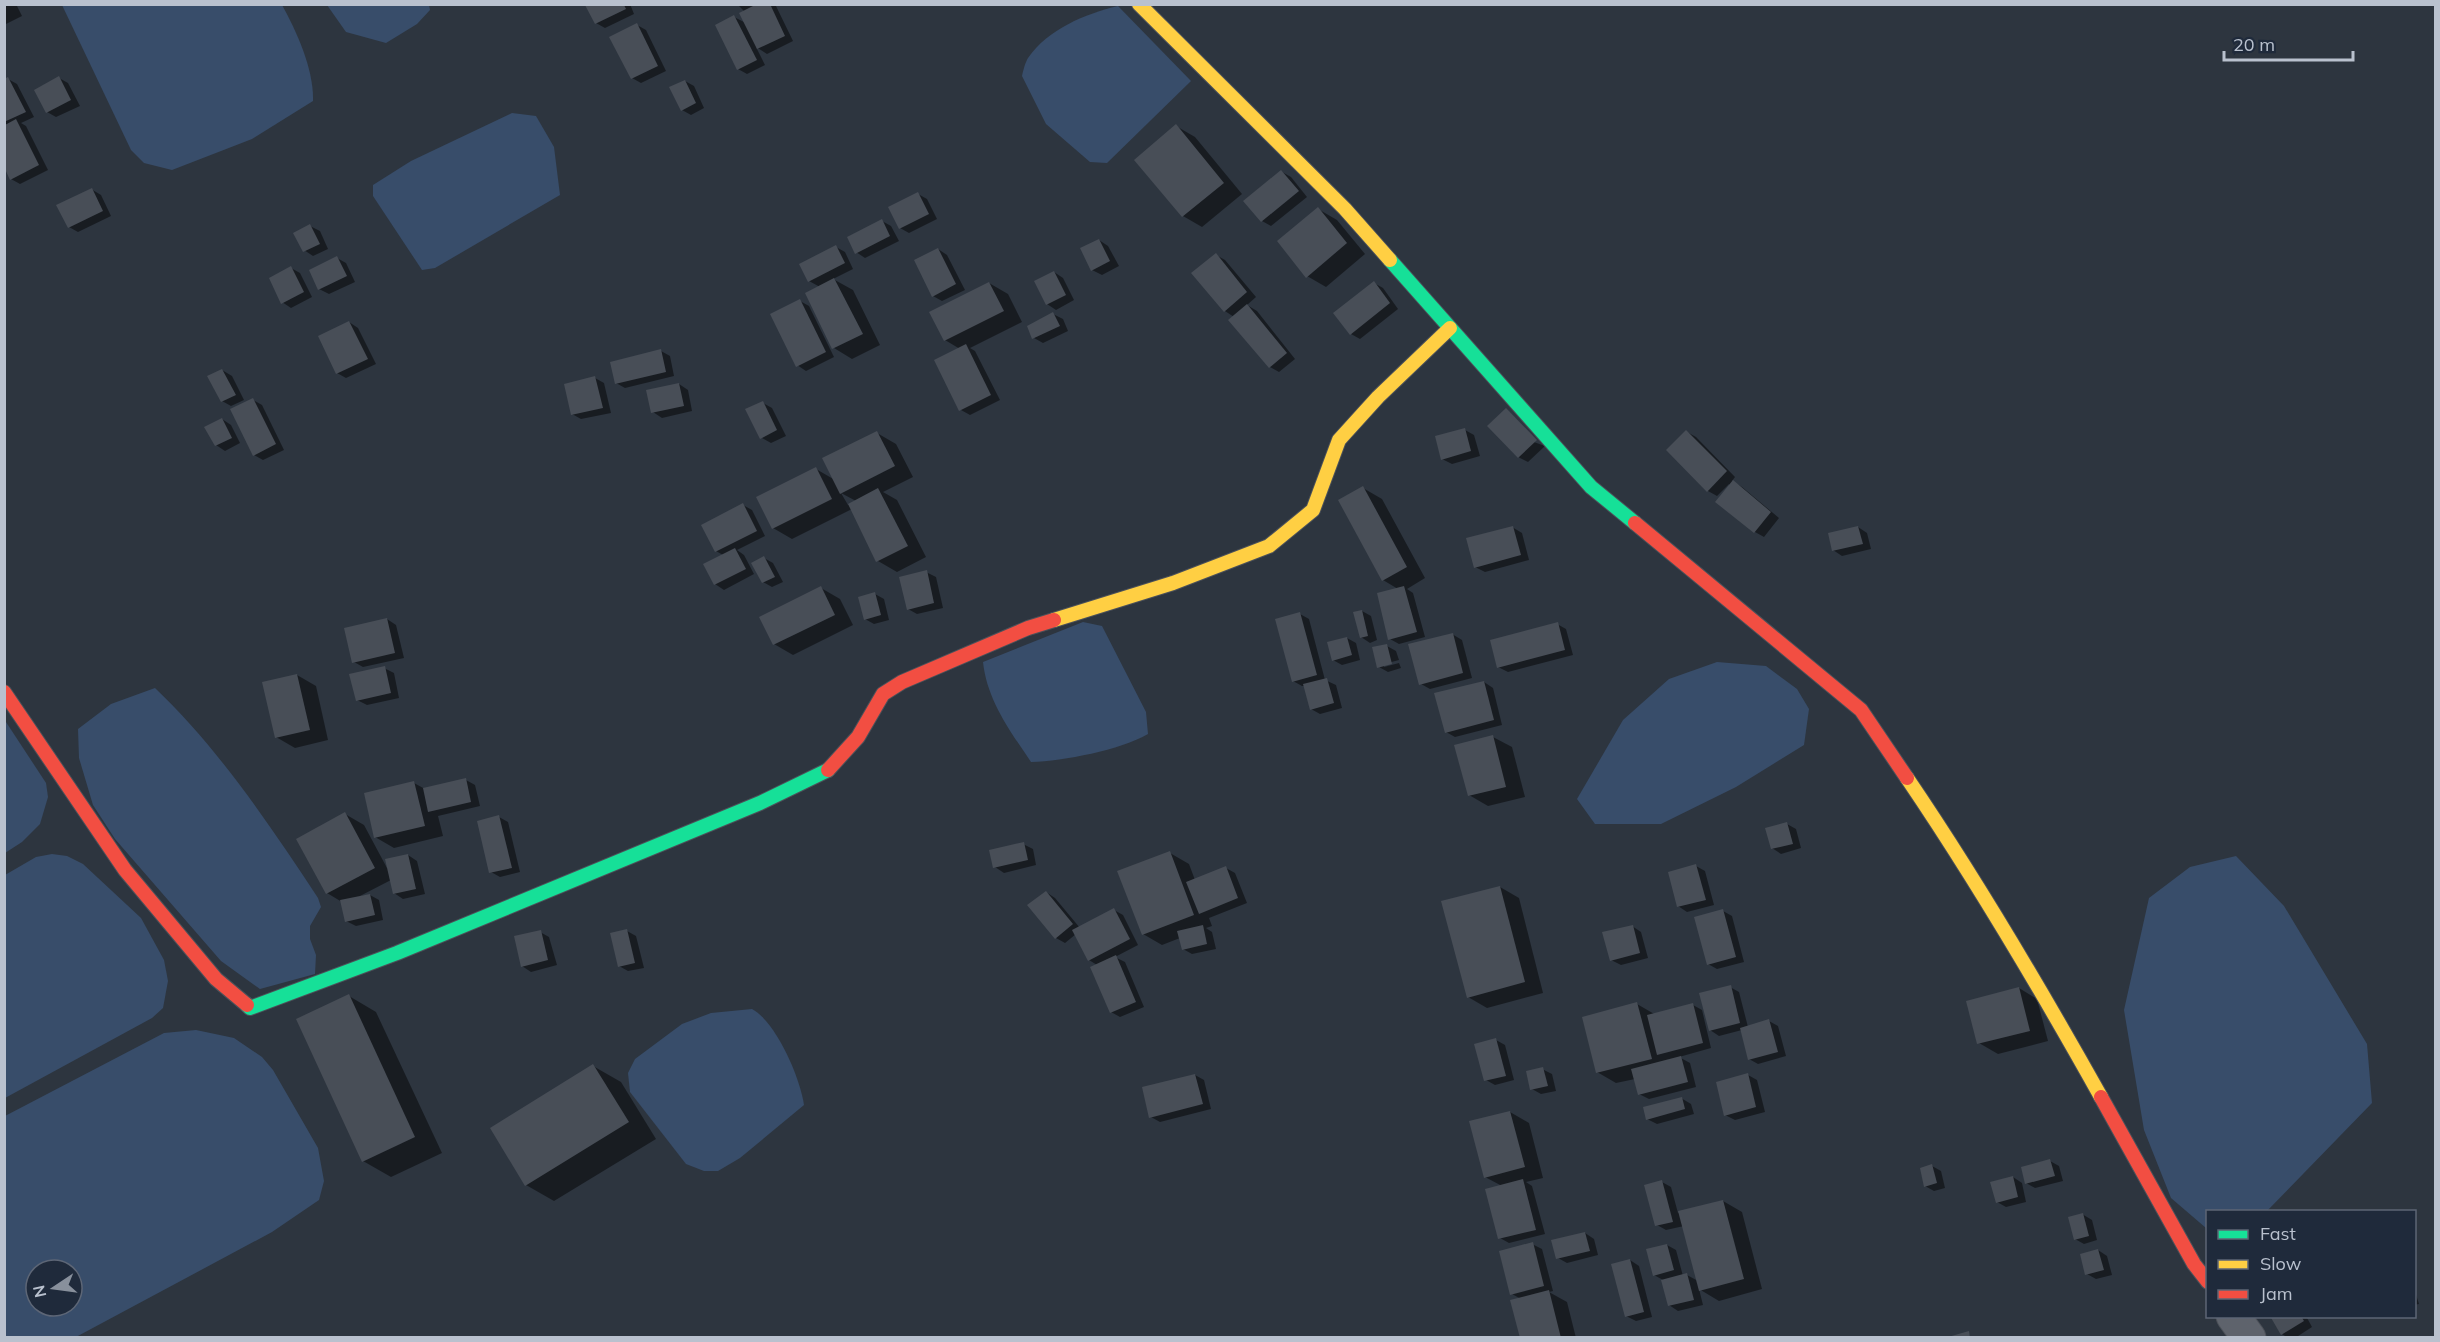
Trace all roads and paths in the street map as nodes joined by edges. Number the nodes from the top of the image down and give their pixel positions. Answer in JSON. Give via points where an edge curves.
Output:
{"nodes":[{"id":1,"x":1139,"y":4,"type":"edge"},
{"id":2,"x":1450,"y":327,"type":"junction"},
{"id":3,"x":4,"y":692,"type":"edge"},
{"id":4,"x":2206,"y":1279,"type":"edge"},
{"id":5,"x":2234,"y":1318,"type":"edge"},
{"id":6,"x":2249,"y":1338,"type":"edge"}],
"edges":[{"from":1,"to":2,"type":"street","via":[[1344,209]]},
{"from":2,"to":3,"type":"street","via":[[1339,440],[1313,510],[1269,546],[1173,583],[1028,628],[902,682],[883,694],[858,737],[830,769],[760,803],[408,949],[250,1008],[216,979],[125,870]]},
{"from":2,"to":4,"type":"street","via":[[1591,487],[1861,710],[1950,841],[2048,1000]]},
{"from":5,"to":6,"type":"street"}]}
